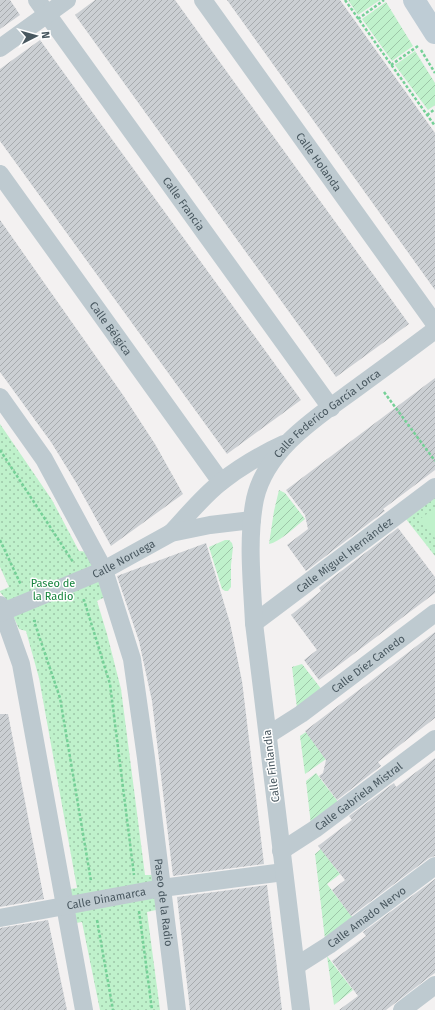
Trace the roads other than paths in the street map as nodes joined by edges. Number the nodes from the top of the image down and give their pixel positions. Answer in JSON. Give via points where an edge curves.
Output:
{"nodes":[{"id":1,"x":67,"y":0,"type":"edge"},
{"id":2,"x":202,"y":0,"type":"edge"},
{"id":3,"x":414,"y":0,"type":"edge"},
{"id":4,"x":42,"y":7,"type":"edge"},
{"id":5,"x":426,"y":40,"type":"edge"},
{"id":6,"x":0,"y":48,"type":"edge"},
{"id":7,"x":0,"y":174,"type":"edge"},
{"id":8,"x":435,"y":324,"type":"edge"},
{"id":9,"x":435,"y":330,"type":"edge"},
{"id":10,"x":0,"y":397,"type":"edge"},
{"id":11,"x":331,"y":408,"type":"junction"},
{"id":12,"x":287,"y":443,"type":"junction"},
{"id":13,"x":221,"y":482,"type":"junction"},
{"id":14,"x":435,"y":487,"type":"edge"},
{"id":15,"x":252,"y":520,"type":"junction"},
{"id":16,"x":171,"y":533,"type":"junction"},
{"id":17,"x":104,"y":570,"type":"junction"},
{"id":18,"x":1,"y":610,"type":"edge"},
{"id":19,"x":435,"y":613,"type":"edge"},
{"id":20,"x":254,"y":623,"type":"junction"},
{"id":21,"x":268,"y":736,"type":"junction"},
{"id":22,"x":435,"y":740,"type":"edge"},
{"id":23,"x":281,"y":851,"type":"junction"},
{"id":24,"x":435,"y":866,"type":"edge"},
{"id":25,"x":284,"y":872,"type":"junction"},
{"id":26,"x":162,"y":888,"type":"junction"},
{"id":27,"x":64,"y":906,"type":"junction"},
{"id":28,"x":0,"y":918,"type":"edge"},
{"id":29,"x":296,"y":966,"type":"junction"},
{"id":30,"x":435,"y":985,"type":"edge"},
{"id":31,"x":84,"y":1010,"type":"edge"},
{"id":32,"x":177,"y":1010,"type":"edge"},
{"id":33,"x":301,"y":1010,"type":"edge"},
{"id":34,"x":402,"y":1010,"type":"edge"}],
"edges":[{"from":1,"to":4,"type":"street"},
{"from":2,"to":8,"type":"street","name":"Calle Holanda"},
{"from":3,"to":5,"type":"main road"},
{"from":4,"to":6,"type":"street"},
{"from":4,"to":11,"type":"street","name":"Calle Francia"},
{"from":7,"to":13,"type":"street","name":"Calle Bélgica"},
{"from":9,"to":11,"type":"street","name":"Calle Federico García Lorca"},
{"from":10,"to":17,"type":"street","name":"Paseo de la Radio","via":[[44,460]]},
{"from":11,"to":12,"type":"street","name":"Calle Federico García Lorca"},
{"from":12,"to":13,"type":"street","via":[[263,454]]},
{"from":12,"to":15,"type":"street","name":"Calle Federico García Lorca","via":[[266,471],[256,498]]},
{"from":13,"to":16,"type":"street"},
{"from":14,"to":20,"type":"street","name":"Calle Miguel Hernández"},
{"from":15,"to":16,"type":"street","name":"Calle Noruega"},
{"from":15,"to":20,"type":"street","name":"Calle Finlandia"},
{"from":16,"to":17,"type":"street","name":"Calle Noruega"},
{"from":17,"to":18,"type":"street","name":"Calle Noruega"},
{"from":17,"to":26,"type":"street","name":"Paseo de la Radio","via":[[132,659]]},
{"from":18,"to":27,"type":"street","via":[[21,664]]},
{"from":19,"to":21,"type":"street","name":"Calle Díez Canedo"},
{"from":20,"to":21,"type":"street","name":"Calle Finlandia"},
{"from":21,"to":23,"type":"street","name":"Calle Finlandia"},
{"from":22,"to":23,"type":"street","name":"Calle Gabriela Mistral","via":[[315,829]]},
{"from":23,"to":25,"type":"street","name":"Calle Finlandia"},
{"from":24,"to":29,"type":"street","name":"Calle Amado Nervo","via":[[329,945]]},
{"from":25,"to":26,"type":"street","name":"Calle Dinamarca"},
{"from":25,"to":29,"type":"street","name":"Calle Finlandia"},
{"from":26,"to":27,"type":"street","name":"Calle Dinamarca"},
{"from":26,"to":32,"type":"street","name":"Paseo de la Radio"},
{"from":27,"to":28,"type":"street","name":"Calle Dinamarca"},
{"from":27,"to":31,"type":"street"},
{"from":29,"to":33,"type":"street","name":"Calle Finlandia"},
{"from":30,"to":34,"type":"street"}]}
